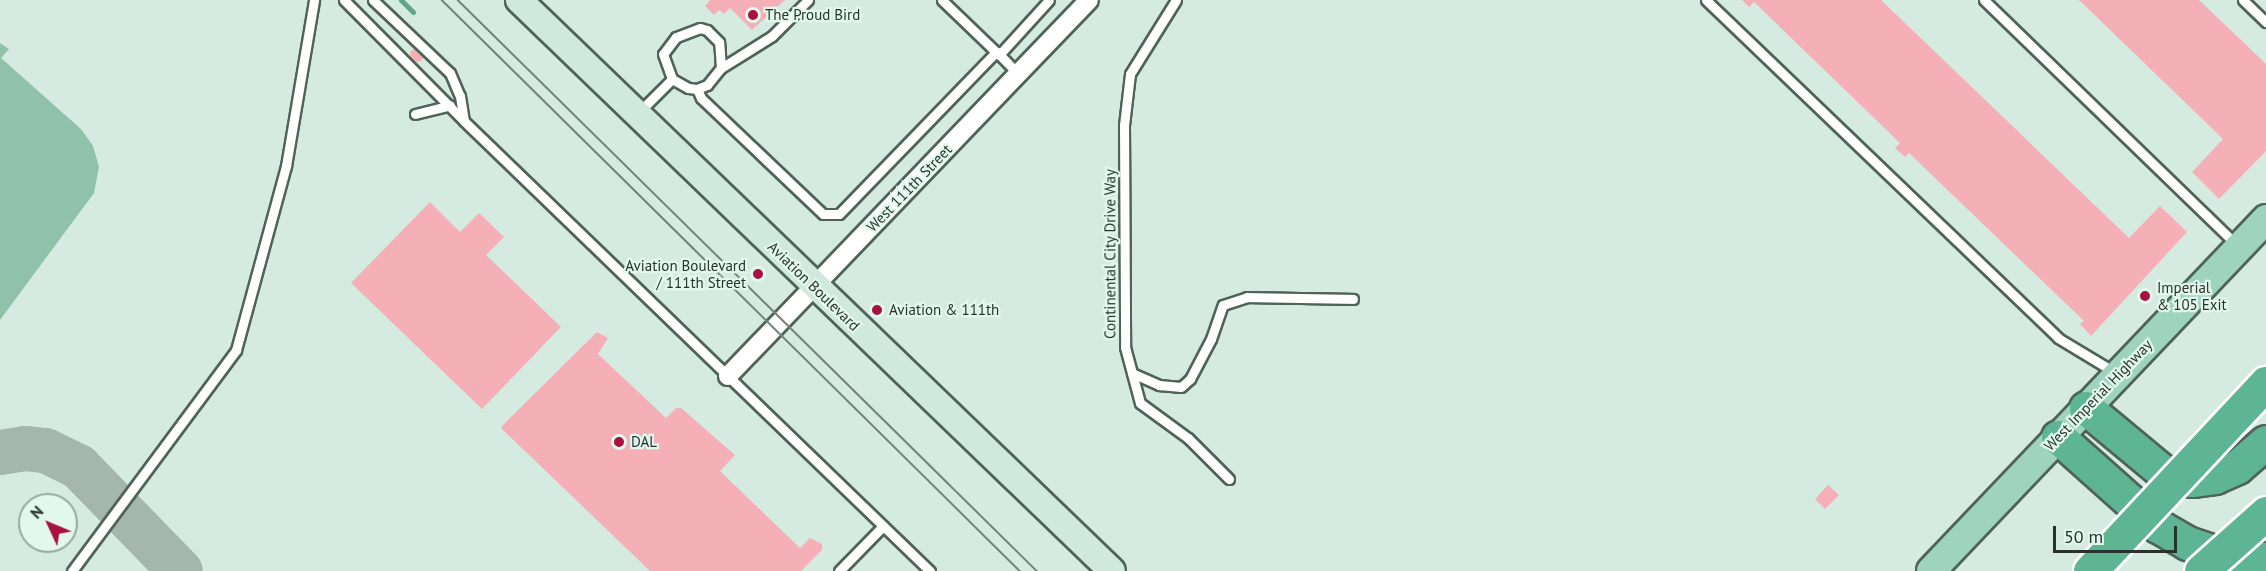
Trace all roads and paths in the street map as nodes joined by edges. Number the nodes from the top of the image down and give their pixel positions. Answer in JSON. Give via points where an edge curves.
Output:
{"nodes":[{"id":1,"x":314,"y":0,"type":"edge"},
{"id":2,"x":344,"y":0,"type":"edge"},
{"id":3,"x":373,"y":0,"type":"edge"},
{"id":4,"x":519,"y":0,"type":"edge"},
{"id":5,"x":808,"y":0,"type":"edge"},
{"id":6,"x":942,"y":0,"type":"edge"},
{"id":7,"x":1049,"y":0,"type":"edge"},
{"id":8,"x":1089,"y":0,"type":"edge"},
{"id":9,"x":1176,"y":0,"type":"edge"},
{"id":10,"x":1706,"y":0,"type":"edge"},
{"id":11,"x":1984,"y":0,"type":"edge"},
{"id":12,"x":2243,"y":0,"type":"edge"},
{"id":13,"x":2266,"y":22,"type":"edge"},
{"id":14,"x":997,"y":53,"type":"junction"},
{"id":15,"x":721,"y":68,"type":"junction"},
{"id":16,"x":1018,"y":74,"type":"junction"},
{"id":17,"x":672,"y":79,"type":"junction"},
{"id":18,"x":697,"y":89,"type":"junction"},
{"id":19,"x":450,"y":105,"type":"junction"},
{"id":20,"x":415,"y":114,"type":"dead end"},
{"id":21,"x":636,"y":115,"type":"junction"},
{"id":22,"x":464,"y":121,"type":"junction"},
{"id":23,"x":2266,"y":219,"type":"edge"},
{"id":24,"x":2239,"y":247,"type":"junction"},
{"id":25,"x":815,"y":287,"type":"junction"},
{"id":26,"x":1353,"y":299,"type":"dead end"},
{"id":27,"x":1132,"y":373,"type":"junction"},
{"id":28,"x":2118,"y":374,"type":"junction"},
{"id":29,"x":728,"y":376,"type":"junction"},
{"id":30,"x":2266,"y":383,"type":"edge"},
{"id":31,"x":2086,"y":408,"type":"junction"},
{"id":32,"x":2058,"y":437,"type":"junction"},
{"id":33,"x":2266,"y":442,"type":"edge"},
{"id":34,"x":1229,"y":479,"type":"dead end"},
{"id":35,"x":2266,"y":513,"type":"edge"},
{"id":36,"x":883,"y":525,"type":"junction"},
{"id":37,"x":2266,"y":559,"type":"edge"},
{"id":38,"x":72,"y":571,"type":"edge"},
{"id":39,"x":839,"y":571,"type":"edge"},
{"id":40,"x":930,"y":571,"type":"edge"},
{"id":41,"x":1112,"y":571,"type":"edge"},
{"id":42,"x":1931,"y":571,"type":"edge"},
{"id":43,"x":2090,"y":571,"type":"edge"},
{"id":44,"x":2201,"y":571,"type":"edge"}],
"edges":[{"from":1,"to":38,"type":"lane","via":[[286,166],[236,350]]},
{"from":2,"to":19,"type":"lane"},
{"from":3,"to":22,"type":"lane","via":[[450,73],[460,96]]},
{"from":4,"to":21,"type":"main road","name":"Aviation Boulevard"},
{"from":5,"to":15,"type":"lane","via":[[761,45]]},
{"from":6,"to":14,"type":"lane"},
{"from":7,"to":14,"type":"lane"},
{"from":8,"to":16,"type":"street","name":"West 111th Street"},
{"from":9,"to":27,"type":"lane","name":"Continental City Drive Way","via":[[1130,74],[1124,126],[1125,347]]},
{"from":10,"to":28,"type":"lane","via":[[2058,339]]},
{"from":11,"to":24,"type":"lane"},
{"from":12,"to":13,"type":"lane"},
{"from":14,"to":16,"type":"lane"},
{"from":14,"to":18,"type":"lane","via":[[839,214],[831,216],[814,206],[701,98]]},
{"from":15,"to":17,"type":"lane","via":[[719,42],[714,34],[700,28],[668,44],[663,64]]},
{"from":15,"to":18,"type":"lane","via":[[707,85]]},
{"from":16,"to":25,"type":"street","name":"West 111th Street"},
{"from":17,"to":18,"type":"lane"},
{"from":17,"to":21,"type":"lane"},
{"from":19,"to":20,"type":"lane"},
{"from":19,"to":22,"type":"lane"},
{"from":21,"to":25,"type":"main road","name":"Aviation Boulevard"},
{"from":22,"to":29,"type":"lane"},
{"from":23,"to":24,"type":"main road","name":"West Imperial Highway"},
{"from":24,"to":28,"type":"main road","name":"West Imperial Highway"},
{"from":25,"to":29,"type":"street","name":"West 111th Street"},
{"from":25,"to":41,"type":"main road","name":"Aviation Boulevard"},
{"from":26,"to":27,"type":"lane","via":[[1247,297],[1231,302],[1223,305],[1206,349],[1190,379],[1181,387],[1159,385]]},
{"from":27,"to":34,"type":"lane","name":"Continental City Drive Way","via":[[1140,403],[1188,438]]},
{"from":28,"to":31,"type":"main road","name":"West Imperial Highway"},
{"from":29,"to":36,"type":"lane"},
{"from":30,"to":43,"type":"highway","bridge":true},
{"from":31,"to":32,"type":"main road","name":"West Imperial Highway"},
{"from":31,"to":33,"type":"highway","via":[[2162,471],[2192,480],[2216,477],[2237,467]]},
{"from":32,"to":37,"type":"highway","via":[[2120,496],[2187,543],[2229,557]]},
{"from":32,"to":42,"type":"main road","name":"West Imperial Highway"},
{"from":35,"to":44,"type":"highway","bridge":true},
{"from":36,"to":39,"type":"lane"},
{"from":36,"to":40,"type":"lane"}]}
